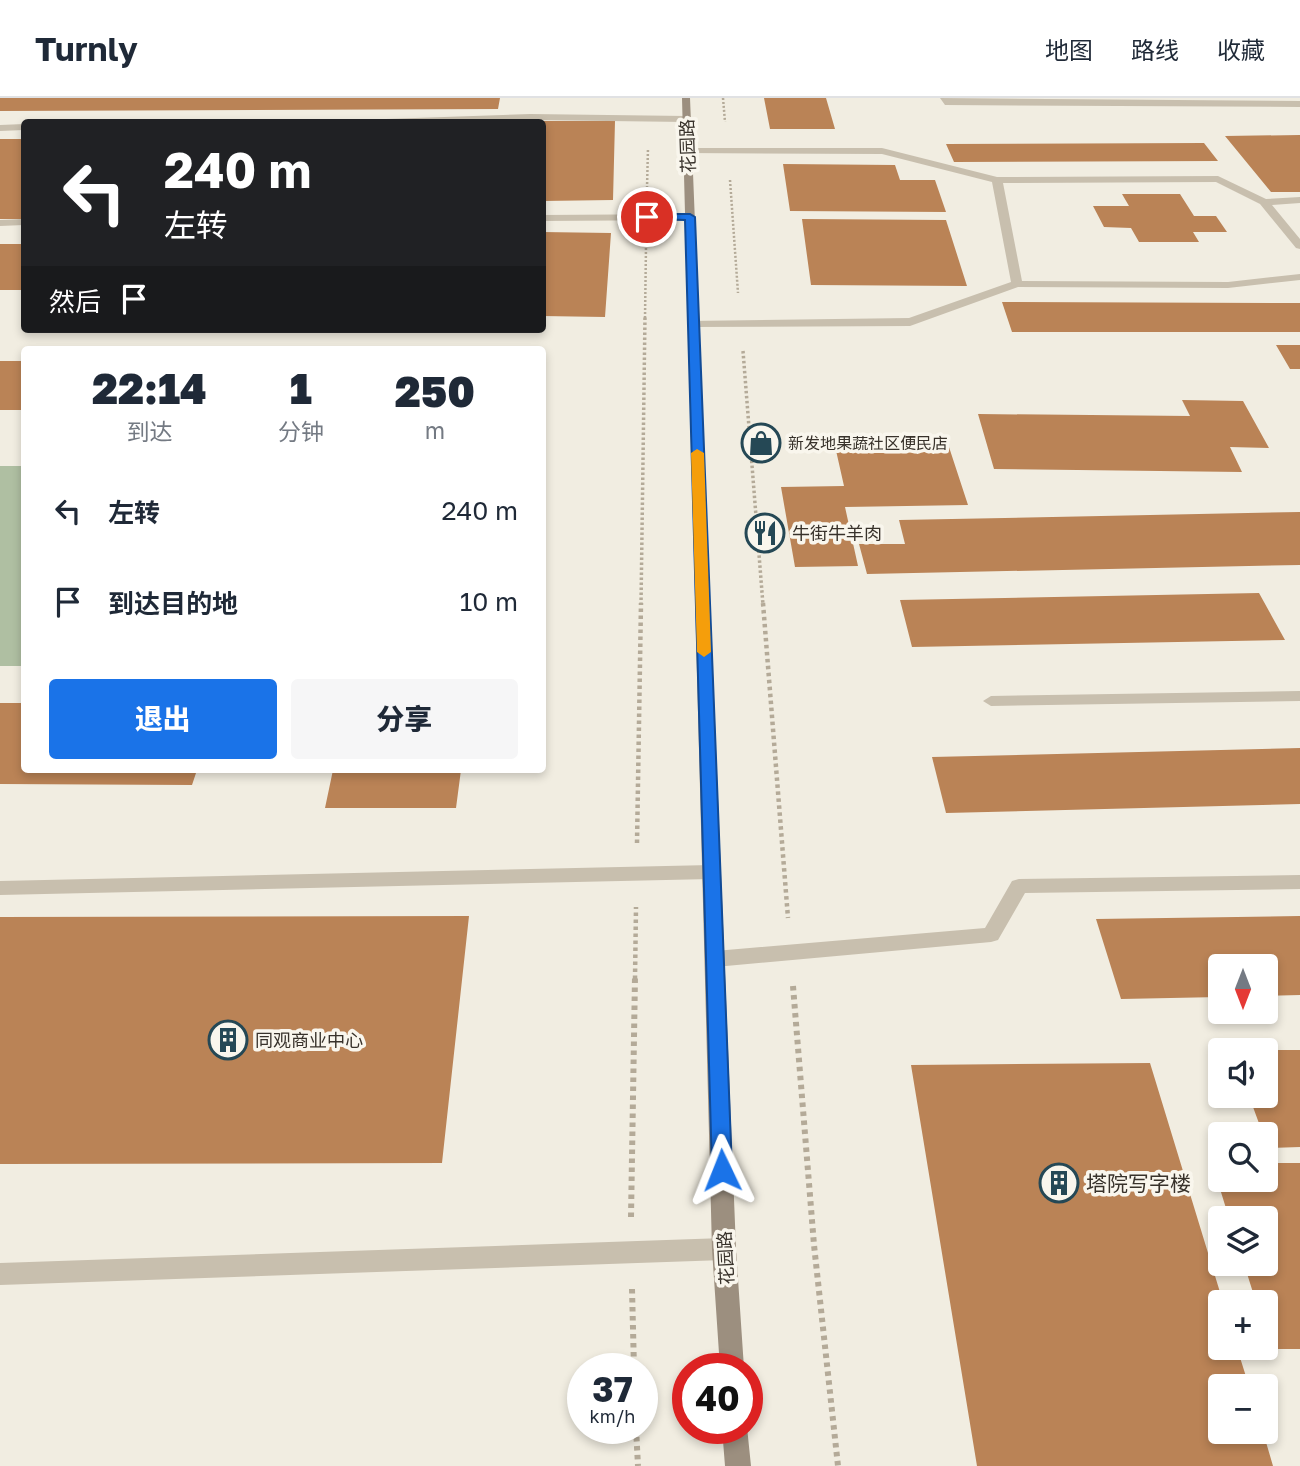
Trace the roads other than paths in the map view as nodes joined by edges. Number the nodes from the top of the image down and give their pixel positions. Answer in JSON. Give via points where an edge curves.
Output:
{"nodes":[{"id":1,"x":686,"y":98,"type":"edge"},
{"id":2,"x":944,"y":98,"type":"edge"},
{"id":3,"x":1300,"y":104,"type":"edge"},
{"id":4,"x":472,"y":119,"type":"edge"},
{"id":5,"x":687,"y":119,"type":"junction"},
{"id":6,"x":21,"y":127,"type":"edge"},
{"id":7,"x":0,"y":128,"type":"edge"},
{"id":8,"x":687,"y":151,"type":"junction"},
{"id":9,"x":997,"y":180,"type":"junction"},
{"id":10,"x":1300,"y":200,"type":"edge"},
{"id":11,"x":1264,"y":202,"type":"junction"},
{"id":12,"x":690,"y":217,"type":"junction"},
{"id":13,"x":546,"y":218,"type":"edge"},
{"id":14,"x":21,"y":222,"type":"edge"},
{"id":15,"x":0,"y":223,"type":"edge"},
{"id":16,"x":1300,"y":246,"type":"edge"},
{"id":17,"x":1300,"y":277,"type":"edge"},
{"id":18,"x":1017,"y":284,"type":"junction"},
{"id":19,"x":693,"y":323,"type":"junction"},
{"id":20,"x":1300,"y":696,"type":"edge"},
{"id":21,"x":991,"y":701,"type":"dead end"},
{"id":22,"x":711,"y":872,"type":"junction"},
{"id":23,"x":1300,"y":882,"type":"edge"},
{"id":24,"x":0,"y":888,"type":"edge"},
{"id":25,"x":715,"y":959,"type":"junction"},
{"id":26,"x":724,"y":1249,"type":"junction"},
{"id":27,"x":0,"y":1274,"type":"edge"},
{"id":28,"x":731,"y":1353,"type":"edge"},
{"id":29,"x":736,"y":1444,"type":"edge"},
{"id":30,"x":737,"y":1466,"type":"edge"}],
"edges":[{"from":1,"to":5,"type":"street","name":"花园路"},
{"from":2,"to":3,"type":"street","via":[[945,102]]},
{"from":4,"to":5,"type":"street"},
{"from":5,"to":8,"type":"street","name":"花园路"},
{"from":6,"to":7,"type":"street"},
{"from":8,"to":9,"type":"street","via":[[882,150]]},
{"from":8,"to":12,"type":"street","name":"花园路"},
{"from":9,"to":11,"type":"street","via":[[1218,179]]},
{"from":9,"to":18,"type":"street"},
{"from":10,"to":11,"type":"street"},
{"from":11,"to":16,"type":"street"},
{"from":12,"to":13,"type":"street"},
{"from":12,"to":19,"type":"street","name":"花园路"},
{"from":14,"to":15,"type":"street"},
{"from":17,"to":18,"type":"street","via":[[1228,285]]},
{"from":18,"to":19,"type":"street","via":[[910,321]]},
{"from":19,"to":22,"type":"street","name":"花园路"},
{"from":20,"to":21,"type":"street"},
{"from":22,"to":24,"type":"street"},
{"from":22,"to":25,"type":"street","name":"花园路"},
{"from":23,"to":25,"type":"street","via":[[1019,886],[991,935]]},
{"from":25,"to":26,"type":"street","name":"花园路"},
{"from":26,"to":27,"type":"street"},
{"from":26,"to":28,"type":"street","name":"花园路"},
{"from":29,"to":30,"type":"street"}]}
